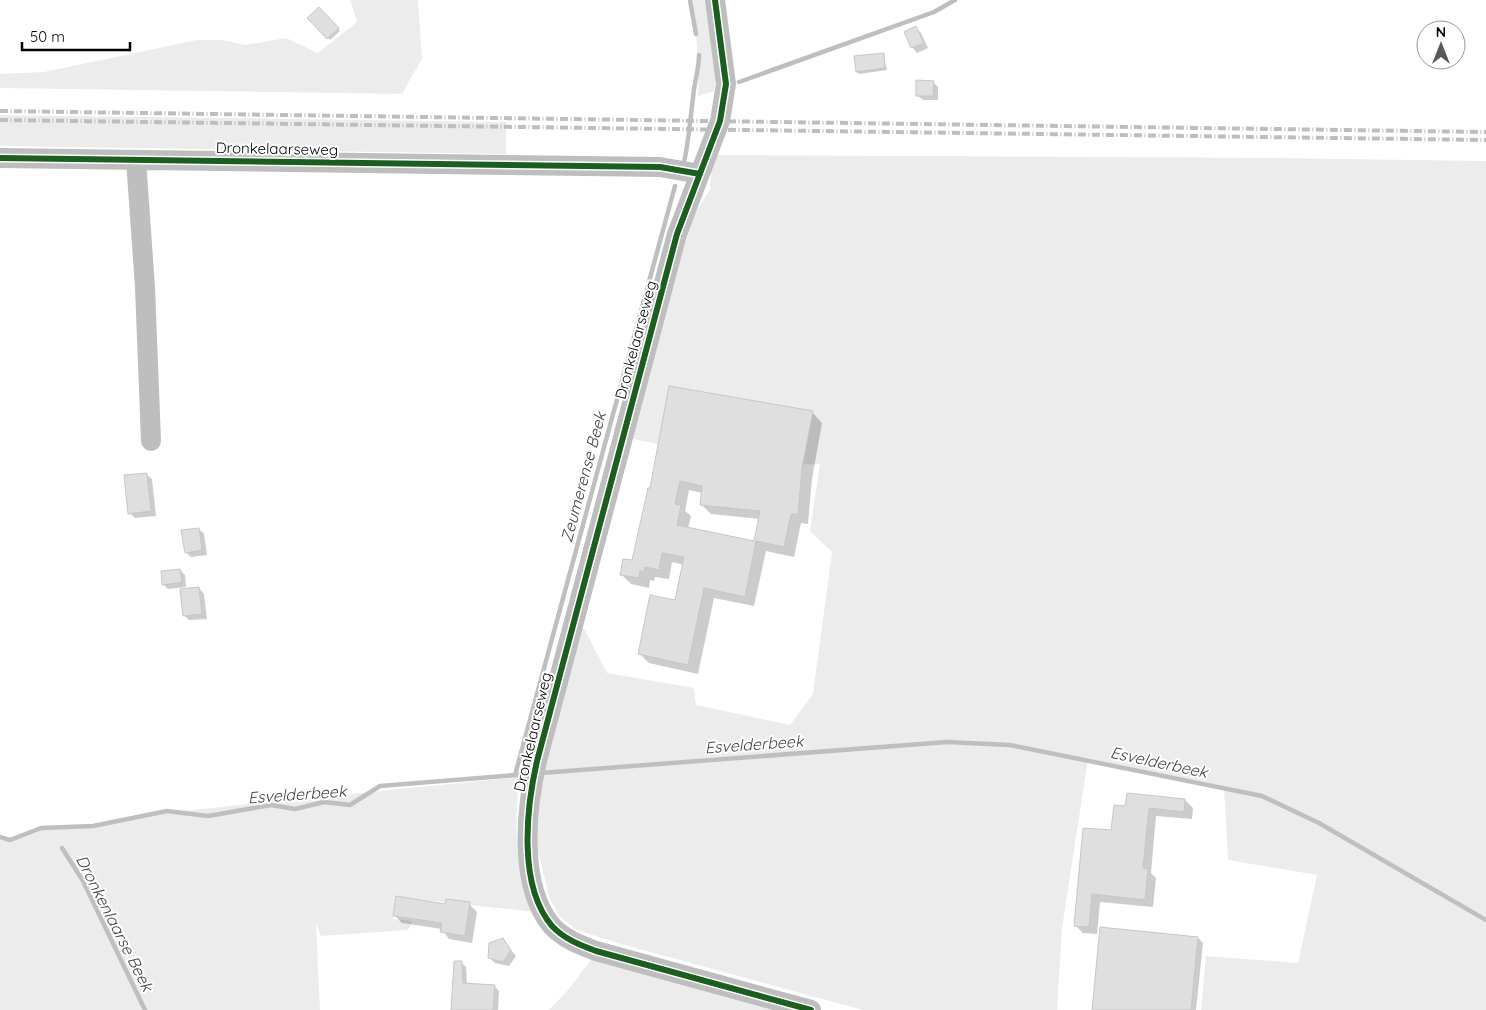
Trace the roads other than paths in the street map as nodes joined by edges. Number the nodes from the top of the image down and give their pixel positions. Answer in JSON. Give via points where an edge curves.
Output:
{"nodes":[{"id":1,"x":715,"y":0,"type":"edge"},
{"id":2,"x":0,"y":158,"type":"edge"},
{"id":3,"x":136,"y":160,"type":"junction"},
{"id":4,"x":700,"y":174,"type":"junction"},
{"id":5,"x":150,"y":441,"type":"dead end"},
{"id":6,"x":811,"y":1010,"type":"edge"}],
"edges":[{"from":1,"to":4,"type":"street","via":[[726,84],[720,121]]},
{"from":2,"to":3,"type":"street","name":"Dronkelaarseweg"},
{"from":3,"to":4,"type":"street","name":"Dronkelaarseweg","via":[[660,167]]},
{"from":3,"to":5,"type":"street","via":[[145,287]]},
{"from":4,"to":6,"type":"street","name":"Dronkelaarseweg","via":[[677,234],[536,761],[530,789],[527,834],[530,870],[537,901],[552,926],[571,941],[596,951]]}]}
